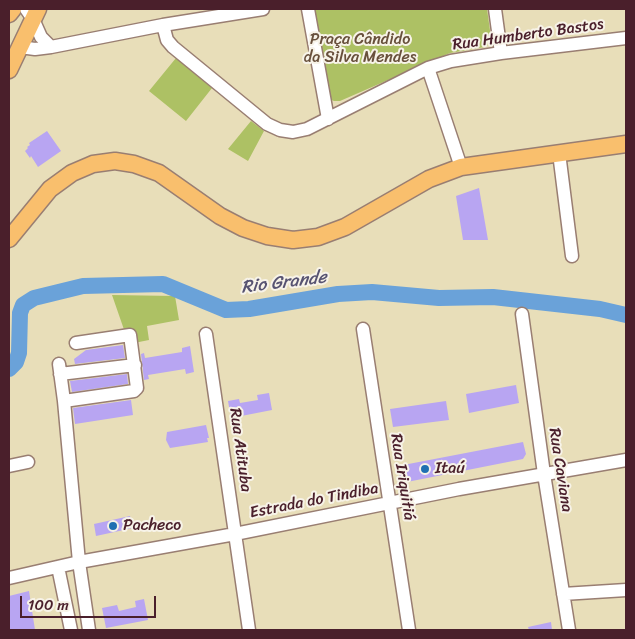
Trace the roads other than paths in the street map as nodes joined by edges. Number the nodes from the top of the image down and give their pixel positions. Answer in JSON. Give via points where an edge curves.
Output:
{"nodes":[{"id":1,"x":263,"y":9,"type":"edge"},
{"id":2,"x":308,"y":9,"type":"edge"},
{"id":3,"x":495,"y":9,"type":"edge"},
{"id":4,"x":20,"y":11,"type":"edge"},
{"id":5,"x":163,"y":25,"type":"junction"},
{"id":6,"x":626,"y":38,"type":"edge"},
{"id":7,"x":14,"y":43,"type":"edge"},
{"id":8,"x":51,"y":47,"type":"junction"},
{"id":9,"x":501,"y":53,"type":"junction"},
{"id":10,"x":428,"y":68,"type":"junction"},
{"id":11,"x":9,"y":70,"type":"edge"},
{"id":12,"x":328,"y":119,"type":"junction"},
{"id":13,"x":626,"y":144,"type":"edge"},
{"id":14,"x":559,"y":153,"type":"junction"},
{"id":15,"x":461,"y":167,"type":"junction"},
{"id":16,"x":9,"y":239,"type":"edge"},
{"id":17,"x":572,"y":256,"type":"dead end"},
{"id":18,"x":522,"y":314,"type":"dead end"},
{"id":19,"x":363,"y":329,"type":"dead end"},
{"id":20,"x":206,"y":334,"type":"dead end"},
{"id":21,"x":76,"y":343,"type":"dead end"},
{"id":22,"x":135,"y":365,"type":"junction"},
{"id":23,"x":64,"y":401,"type":"junction"},
{"id":24,"x":626,"y":460,"type":"edge"},
{"id":25,"x":28,"y":462,"type":"dead end"},
{"id":26,"x":9,"y":466,"type":"edge"},
{"id":27,"x":544,"y":474,"type":"junction"},
{"id":28,"x":389,"y":503,"type":"junction"},
{"id":29,"x":235,"y":534,"type":"junction"},
{"id":30,"x":79,"y":562,"type":"junction"},
{"id":31,"x":58,"y":567,"type":"junction"},
{"id":32,"x":9,"y":578,"type":"edge"},
{"id":33,"x":626,"y":590,"type":"edge"},
{"id":34,"x":563,"y":594,"type":"junction"},
{"id":35,"x":71,"y":630,"type":"edge"},
{"id":36,"x":89,"y":630,"type":"edge"},
{"id":37,"x":249,"y":630,"type":"edge"},
{"id":38,"x":409,"y":630,"type":"edge"},
{"id":39,"x":569,"y":630,"type":"edge"}],
"edges":[{"from":1,"to":5,"type":"street"},
{"from":2,"to":12,"type":"street"},
{"from":3,"to":9,"type":"street"},
{"from":4,"to":7,"type":"main road"},
{"from":4,"to":8,"type":"street"},
{"from":5,"to":8,"type":"street"},
{"from":5,"to":12,"type":"street","name":"Rua Humberto Bastos","via":[[167,40],[173,47],[267,124],[293,132]]},
{"from":6,"to":9,"type":"street","name":"Rua Humberto Bastos"},
{"from":7,"to":8,"type":"street","via":[[35,49]]},
{"from":7,"to":11,"type":"main road"},
{"from":9,"to":10,"type":"street","name":"Rua Humberto Bastos"},
{"from":10,"to":12,"type":"street","name":"Rua Humberto Bastos"},
{"from":10,"to":15,"type":"street"},
{"from":13,"to":14,"type":"main road"},
{"from":14,"to":15,"type":"main road"},
{"from":14,"to":17,"type":"street"},
{"from":15,"to":16,"type":"main road","via":[[429,179],[345,227],[318,237],[292,240],[243,228],[220,216],[159,172],[114,161],[93,164],[50,189]]},
{"from":18,"to":27,"type":"street","name":"Rua Caviana"},
{"from":19,"to":28,"type":"street","name":"Rua Iriquitiá"},
{"from":20,"to":29,"type":"street","name":"Rua Atituba"},
{"from":21,"to":22,"type":"street","via":[[129,334]]},
{"from":22,"to":23,"type":"street","via":[[136,390]]},
{"from":22,"to":23,"type":"street","via":[[60,369]]},
{"from":23,"to":30,"type":"street"},
{"from":24,"to":27,"type":"street","name":"Estrada do Tindiba"},
{"from":25,"to":26,"type":"street"},
{"from":27,"to":28,"type":"street","name":"Estrada do Tindiba"},
{"from":27,"to":34,"type":"street","name":"Rua Caviana"},
{"from":28,"to":29,"type":"street","name":"Estrada do Tindiba"},
{"from":28,"to":38,"type":"street","name":"Rua Iriquitiá"},
{"from":29,"to":30,"type":"street","name":"Estrada do Tindiba"},
{"from":29,"to":37,"type":"street","name":"Rua Atituba"},
{"from":30,"to":31,"type":"street","name":"Estrada do Tindiba"},
{"from":30,"to":36,"type":"street"},
{"from":31,"to":32,"type":"street","name":"Estrada do Tindiba"},
{"from":31,"to":35,"type":"street"},
{"from":33,"to":34,"type":"street"},
{"from":34,"to":39,"type":"street","name":"Rua Caviana"}]}
